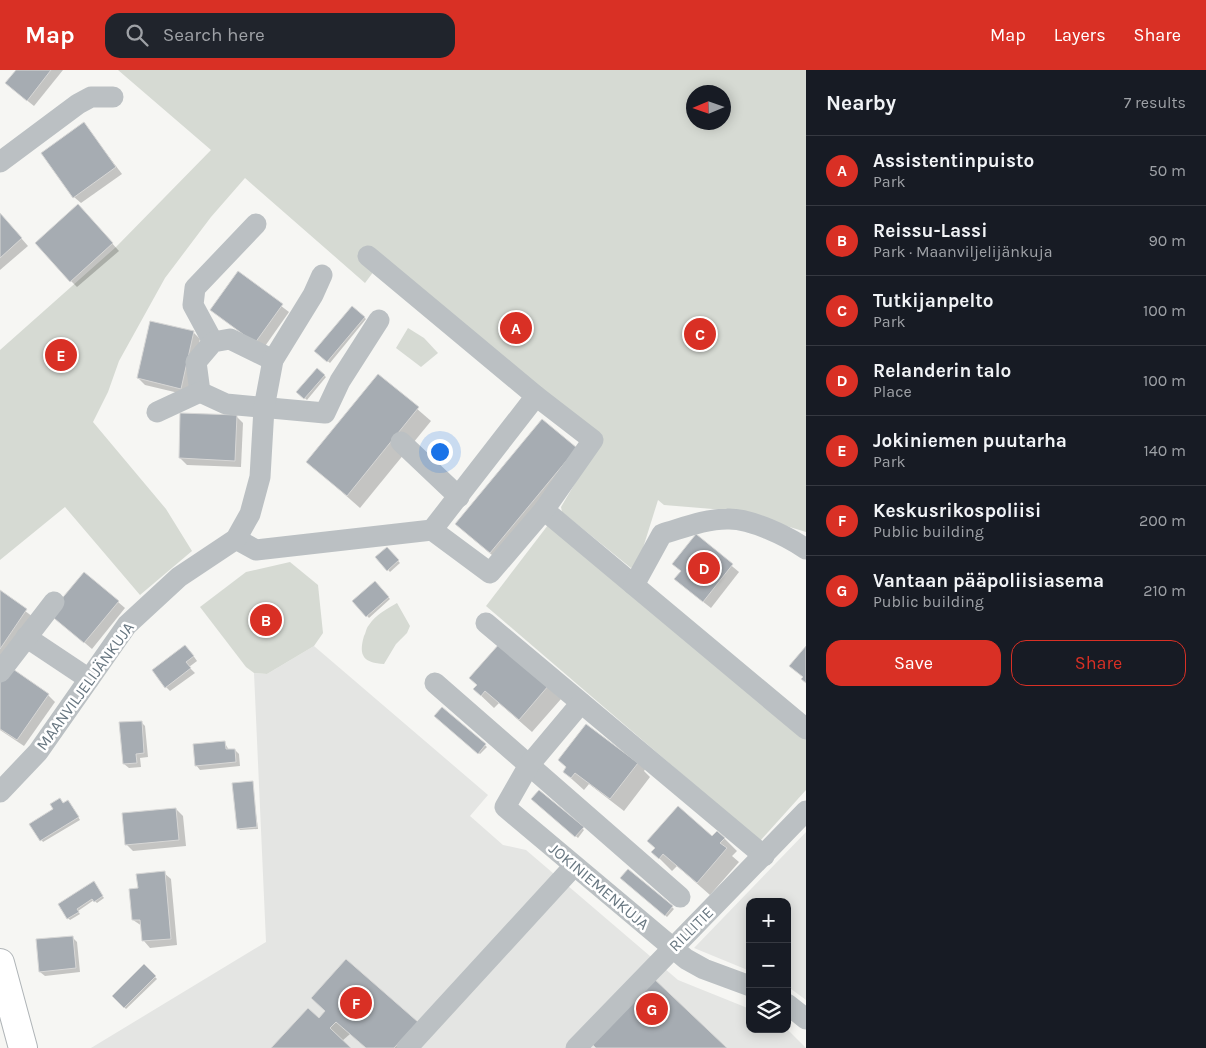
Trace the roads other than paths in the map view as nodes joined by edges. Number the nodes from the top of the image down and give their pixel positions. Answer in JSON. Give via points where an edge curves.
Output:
{"nodes":[{"id":1,"x":113,"y":97,"type":"dead end"},
{"id":2,"x":0,"y":162,"type":"edge"},
{"id":3,"x":256,"y":224,"type":"dead end"},
{"id":4,"x":368,"y":256,"type":"dead end"},
{"id":5,"x":322,"y":275,"type":"dead end"},
{"id":6,"x":379,"y":320,"type":"dead end"},
{"id":7,"x":214,"y":342,"type":"junction"},
{"id":8,"x":273,"y":360,"type":"junction"},
{"id":9,"x":200,"y":392,"type":"junction"},
{"id":10,"x":536,"y":396,"type":"junction"},
{"id":11,"x":264,"y":408,"type":"junction"},
{"id":12,"x":157,"y":412,"type":"dead end"},
{"id":13,"x":401,"y":442,"type":"dead end"},
{"id":14,"x":459,"y":496,"type":"junction"},
{"id":15,"x":544,"y":510,"type":"junction"},
{"id":16,"x":432,"y":530,"type":"junction"},
{"id":17,"x":236,"y":538,"type":"junction"},
{"id":18,"x":806,"y":549,"type":"edge"},
{"id":19,"x":634,"y":585,"type":"junction"},
{"id":20,"x":54,"y":602,"type":"dead end"},
{"id":21,"x":486,"y":623,"type":"dead end"},
{"id":22,"x":26,"y":637,"type":"junction"},
{"id":23,"x":1,"y":667,"type":"edge"},
{"id":24,"x":89,"y":679,"type":"junction"},
{"id":25,"x":435,"y":683,"type":"dead end"},
{"id":26,"x":581,"y":703,"type":"junction"},
{"id":27,"x":806,"y":729,"type":"edge"},
{"id":28,"x":529,"y":765,"type":"junction"},
{"id":29,"x":0,"y":792,"type":"edge"},
{"id":30,"x":806,"y":811,"type":"edge"},
{"id":31,"x":764,"y":856,"type":"junction"},
{"id":32,"x":574,"y":866,"type":"junction"},
{"id":33,"x":680,"y":897,"type":"dead end"},
{"id":34,"x":672,"y":948,"type":"junction"},
{"id":35,"x":0,"y":963,"type":"edge"},
{"id":36,"x":746,"y":985,"type":"edge"},
{"id":37,"x":791,"y":1007,"type":"edge"},
{"id":38,"x":806,"y":1019,"type":"edge"},
{"id":39,"x":23,"y":1048,"type":"edge"},
{"id":40,"x":407,"y":1048,"type":"edge"},
{"id":41,"x":576,"y":1048,"type":"edge"}],
"edges":[{"from":1,"to":2,"type":"street","via":[[91,97],[78,104]]},
{"from":3,"to":7,"type":"street","via":[[195,288],[194,305]]},
{"from":4,"to":10,"type":"street"},
{"from":5,"to":8,"type":"street","name":"MAANVILJELIJÄNKUJA"},
{"from":6,"to":11,"type":"street","via":[[340,381],[325,413]]},
{"from":7,"to":8,"type":"street","via":[[230,340]]},
{"from":7,"to":9,"type":"street","via":[[196,362]]},
{"from":8,"to":11,"type":"street","name":"MAANVILJELIJÄNKUJA"},
{"from":9,"to":11,"type":"street","via":[[226,404]]},
{"from":9,"to":12,"type":"street"},
{"from":10,"to":14,"type":"street"},
{"from":10,"to":15,"type":"street","via":[[593,440]]},
{"from":11,"to":17,"type":"street","name":"MAANVILJELIJÄNKUJA","via":[[260,477],[250,514]]},
{"from":13,"to":14,"type":"street"},
{"from":14,"to":16,"type":"street"},
{"from":15,"to":16,"type":"street","via":[[490,574]]},
{"from":15,"to":19,"type":"street"},
{"from":16,"to":17,"type":"street","via":[[256,550]]},
{"from":17,"to":24,"type":"street","name":"MAANVILJELIJÄNKUJA","via":[[179,577],[127,625]]},
{"from":18,"to":19,"type":"street","via":[[769,529],[728,518],[694,525],[662,534]]},
{"from":19,"to":27,"type":"street"},
{"from":20,"to":22,"type":"street"},
{"from":21,"to":26,"type":"street"},
{"from":22,"to":23,"type":"street"},
{"from":22,"to":24,"type":"street"},
{"from":24,"to":29,"type":"street","name":"MAANVILJELIJÄNKUJA","via":[[38,752]]},
{"from":25,"to":28,"type":"street"},
{"from":26,"to":28,"type":"street"},
{"from":26,"to":31,"type":"street"},
{"from":28,"to":32,"type":"street","name":"JOKINIEMENKUJA","via":[[506,807]]},
{"from":28,"to":33,"type":"street"},
{"from":30,"to":31,"type":"street","name":"RILLITIE"},
{"from":31,"to":34,"type":"street","name":"RILLITIE"},
{"from":32,"to":34,"type":"street","name":"JOKINIEMENKUJA"},
{"from":32,"to":40,"type":"street"},
{"from":34,"to":36,"type":"street","name":"JOKINIEMENKUJA","via":[[704,969]]},
{"from":34,"to":41,"type":"street","name":"RILLITIE"},
{"from":35,"to":39,"type":"main road"},
{"from":37,"to":38,"type":"street"}]}
